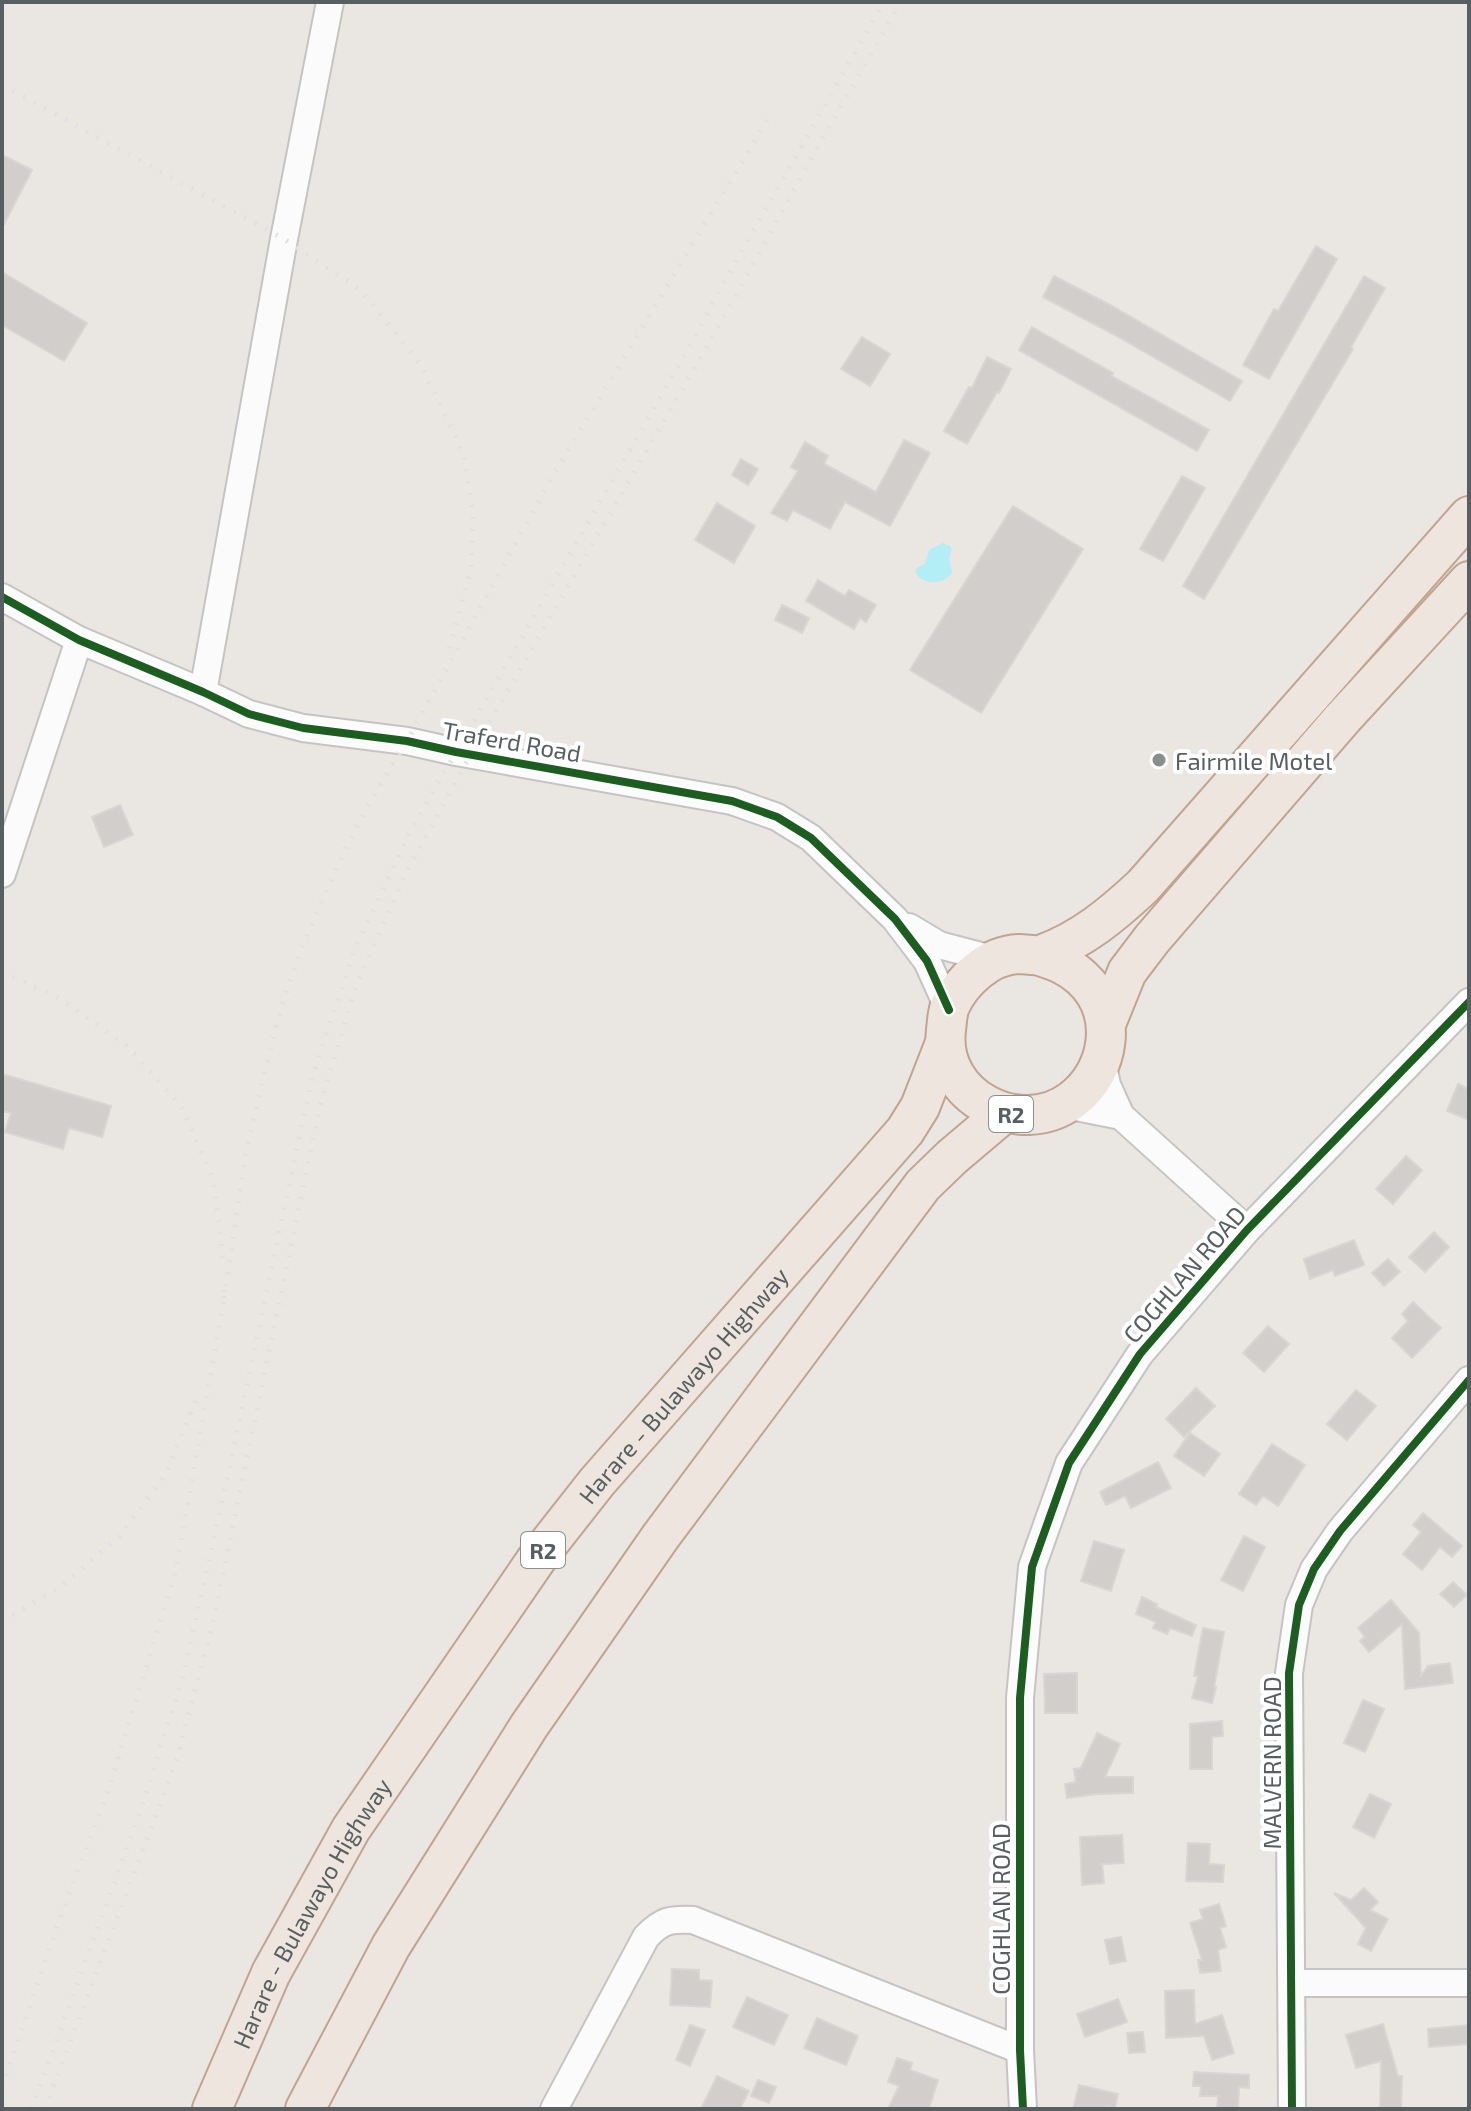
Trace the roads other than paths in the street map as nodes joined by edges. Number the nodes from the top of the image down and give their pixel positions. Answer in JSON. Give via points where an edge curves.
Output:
{"nodes":[{"id":1,"x":330,"y":2,"type":"edge"},
{"id":2,"x":1469,"y":516,"type":"edge"},
{"id":3,"x":1469,"y":581,"type":"edge"},
{"id":4,"x":2,"y":597,"type":"edge"},
{"id":5,"x":79,"y":640,"type":"junction"},
{"id":6,"x":203,"y":692,"type":"junction"},
{"id":7,"x":2,"y":874,"type":"edge"},
{"id":8,"x":895,"y":919,"type":"junction"},
{"id":9,"x":1040,"y":956,"type":"junction"},
{"id":10,"x":996,"y":960,"type":"junction"},
{"id":11,"x":1469,"y":1002,"type":"edge"},
{"id":12,"x":947,"y":1026,"type":"junction"},
{"id":13,"x":1104,"y":1042,"type":"junction"},
{"id":14,"x":1066,"y":1105,"type":"junction"},
{"id":15,"x":1004,"y":1113,"type":"junction"},
{"id":16,"x":1121,"y":1116,"type":"junction"},
{"id":17,"x":1247,"y":1230,"type":"junction"},
{"id":18,"x":1469,"y":1380,"type":"edge"},
{"id":19,"x":1292,"y":1983,"type":"junction"},
{"id":20,"x":1469,"y":1983,"type":"edge"},
{"id":21,"x":1020,"y":2050,"type":"junction"},
{"id":22,"x":212,"y":2109,"type":"edge"},
{"id":23,"x":305,"y":2109,"type":"edge"},
{"id":24,"x":554,"y":2109,"type":"edge"},
{"id":25,"x":1023,"y":2109,"type":"edge"},
{"id":26,"x":1292,"y":2109,"type":"edge"}],
"edges":[{"from":1,"to":6,"type":"street"},
{"from":2,"to":9,"type":"highway","via":[[1143,886],[1108,918]]},
{"from":3,"to":13,"type":"highway","number":"R2","via":[[1152,939],[1127,972]]},
{"from":4,"to":5,"type":"street","name":"Traferd Road"},
{"from":5,"to":6,"type":"street","name":"Traferd Road"},
{"from":5,"to":7,"type":"street"},
{"from":6,"to":8,"type":"street","name":"Traferd Road","via":[[249,714],[303,728],[407,741],[732,801],[777,817],[811,838]]},
{"from":8,"to":10,"type":"street","name":"Traferd Road","via":[[939,945]]},
{"from":8,"to":12,"type":"street","name":"Traferd Road","via":[[927,961]]},
{"from":9,"to":10,"type":"highway","via":[[1017,954]]},
{"from":9,"to":13,"type":"highway","via":[[1064,964],[1084,979],[1098,999]]},
{"from":10,"to":12,"type":"highway","name":"Harare - Bulawayo Highway","number":"R2","via":[[959,989]]},
{"from":11,"to":17,"type":"street","name":"COGHLAN ROAD"},
{"from":12,"to":15,"type":"highway","number":"R2","via":[[951,1066],[963,1087]]},
{"from":12,"to":22,"type":"highway","name":"Harare - Bulawayo Highway","number":"R2","via":[[920,1107],[905,1131],[597,1482],[538,1557],[351,1829],[271,1973]]},
{"from":13,"to":14,"type":"highway","number":"R2","via":[[1094,1078]]},
{"from":13,"to":16,"type":"street","via":[[1107,1085]]},
{"from":14,"to":15,"type":"highway","number":"R2","via":[[1025,1116]]},
{"from":14,"to":16,"type":"street"},
{"from":15,"to":23,"type":"highway","number":"R2","via":[[923,1185],[661,1536],[529,1726],[391,1946]]},
{"from":16,"to":17,"type":"street"},
{"from":17,"to":21,"type":"street","name":"COGHLAN ROAD","via":[[1140,1354],[1069,1463],[1032,1567],[1020,1698]]},
{"from":18,"to":19,"type":"street","name":"MALVERN ROAD","via":[[1340,1531],[1314,1569],[1299,1605],[1289,1673]]},
{"from":19,"to":20,"type":"street"},
{"from":19,"to":26,"type":"street","name":"MALVERN ROAD"},
{"from":21,"to":24,"type":"street","via":[[693,1920],[674,1919],[658,1924],[646,1937]]},
{"from":21,"to":25,"type":"street","name":"COGHLAN ROAD"}]}
